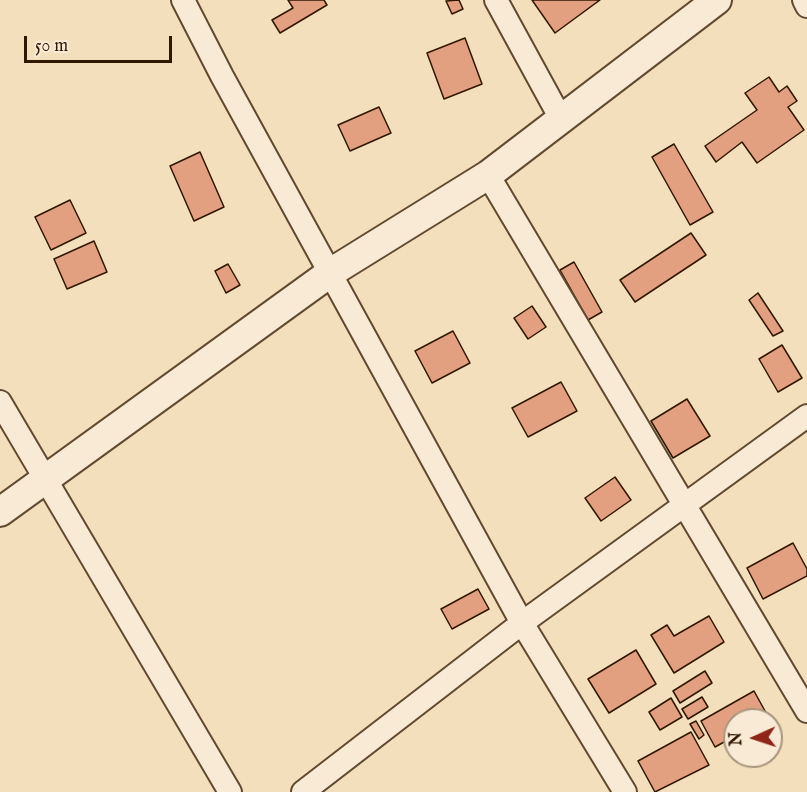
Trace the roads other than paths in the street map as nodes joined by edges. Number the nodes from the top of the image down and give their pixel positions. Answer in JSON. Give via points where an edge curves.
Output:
{"nodes":[{"id":1,"x":183,"y":0,"type":"edge"},
{"id":2,"x":496,"y":0,"type":"edge"},
{"id":3,"x":717,"y":0,"type":"edge"},
{"id":4,"x":804,"y":0,"type":"edge"},
{"id":5,"x":807,"y":6,"type":"edge"},
{"id":6,"x":561,"y":119,"type":"junction"},
{"id":7,"x":488,"y":175,"type":"junction"},
{"id":8,"x":330,"y":273,"type":"junction"},
{"id":9,"x":0,"y":402,"type":"edge"},
{"id":10,"x":807,"y":416,"type":"edge"},
{"id":11,"x":45,"y":481,"type":"junction"},
{"id":12,"x":685,"y":504,"type":"junction"},
{"id":13,"x":0,"y":512,"type":"edge"},
{"id":14,"x":522,"y":623,"type":"junction"},
{"id":15,"x":807,"y":711,"type":"edge"},
{"id":16,"x":230,"y":792,"type":"edge"},
{"id":17,"x":303,"y":792,"type":"edge"},
{"id":18,"x":625,"y":792,"type":"edge"}],
"edges":[{"from":1,"to":8,"type":"street"},
{"from":2,"to":6,"type":"street"},
{"from":3,"to":6,"type":"street"},
{"from":4,"to":5,"type":"street"},
{"from":6,"to":7,"type":"street"},
{"from":7,"to":8,"type":"street"},
{"from":7,"to":12,"type":"street"},
{"from":8,"to":11,"type":"street"},
{"from":8,"to":14,"type":"street"},
{"from":9,"to":11,"type":"street"},
{"from":10,"to":12,"type":"street"},
{"from":11,"to":13,"type":"street"},
{"from":11,"to":16,"type":"street"},
{"from":12,"to":14,"type":"street"},
{"from":12,"to":15,"type":"street"},
{"from":14,"to":17,"type":"street"},
{"from":14,"to":18,"type":"street"}]}
